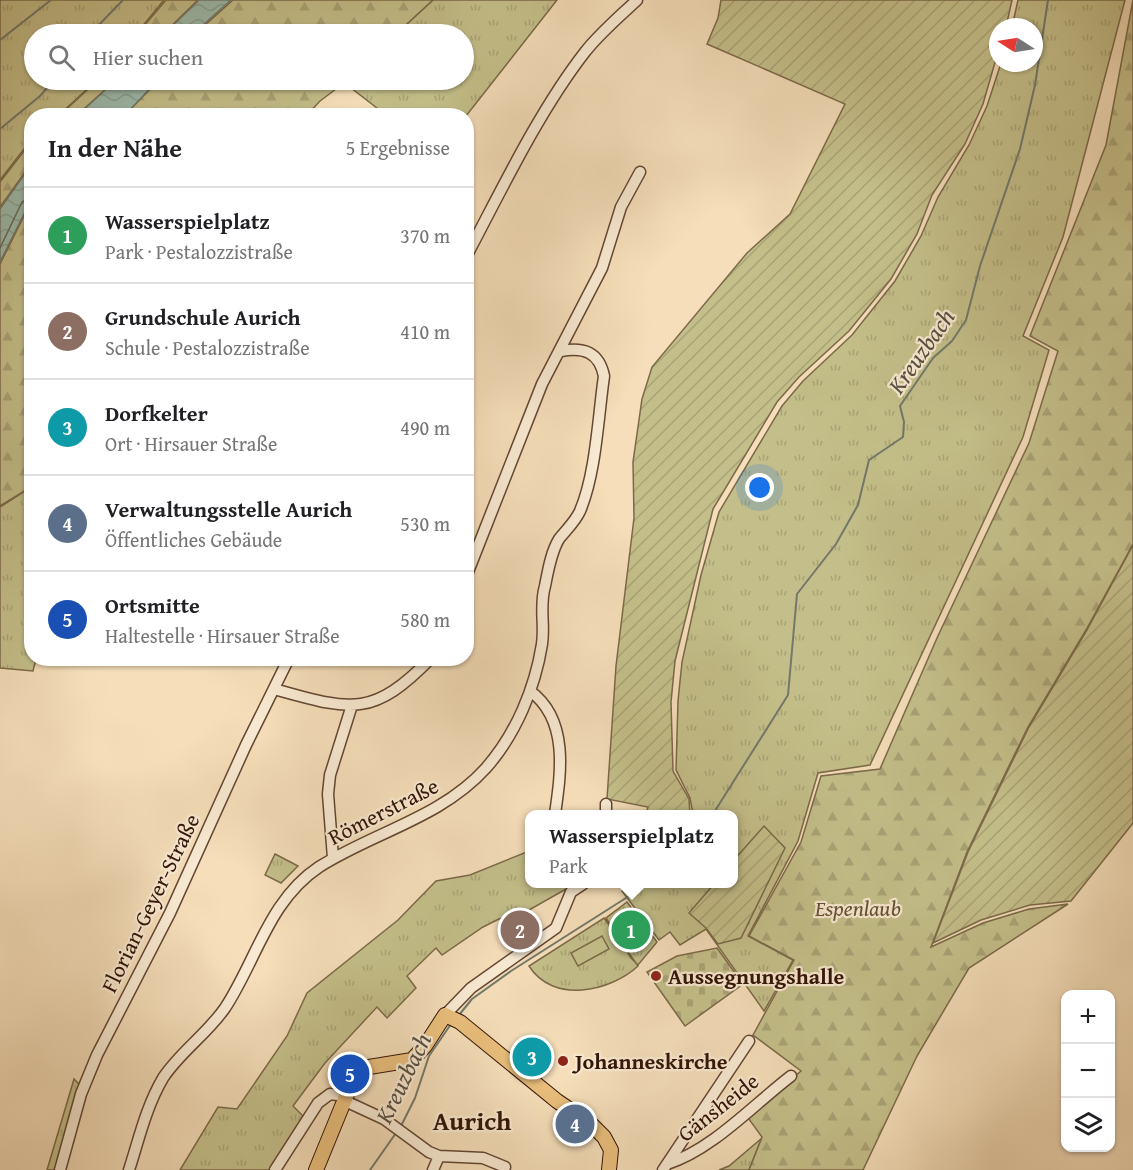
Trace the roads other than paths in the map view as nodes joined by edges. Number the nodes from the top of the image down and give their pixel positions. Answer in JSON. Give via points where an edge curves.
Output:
{"nodes":[{"id":1,"x":637,"y":0,"type":"edge"},
{"id":2,"x":640,"y":172,"type":"dead end"},
{"id":3,"x":474,"y":242,"type":"edge"},
{"id":4,"x":561,"y":351,"type":"junction"},
{"id":5,"x":474,"y":557,"type":"edge"},
{"id":6,"x":285,"y":666,"type":"edge"},
{"id":7,"x":423,"y":666,"type":"edge"},
{"id":8,"x":274,"y":689,"type":"junction"},
{"id":9,"x":530,"y":691,"type":"junction"},
{"id":10,"x":352,"y":705,"type":"junction"},
{"id":11,"x":556,"y":810,"type":"edge"},
{"id":12,"x":333,"y":858,"type":"junction"},
{"id":13,"x":578,"y":888,"type":"edge"},
{"id":14,"x":451,"y":1018,"type":"junction"},
{"id":15,"x":749,"y":1041,"type":"dead end"},
{"id":16,"x":791,"y":1076,"type":"dead end"},
{"id":17,"x":344,"y":1098,"type":"junction"},
{"id":18,"x":439,"y":1156,"type":"junction"},
{"id":19,"x":505,"y":1167,"type":"dead end"},
{"id":20,"x":665,"y":1167,"type":"edge"},
{"id":21,"x":60,"y":1170,"type":"edge"},
{"id":22,"x":129,"y":1170,"type":"edge"},
{"id":23,"x":275,"y":1170,"type":"edge"},
{"id":24,"x":316,"y":1170,"type":"edge"},
{"id":25,"x":433,"y":1170,"type":"edge"},
{"id":26,"x":609,"y":1170,"type":"edge"}],
"edges":[{"from":1,"to":3,"type":"street","via":[[595,40],[571,71]]},
{"from":2,"to":4,"type":"street","via":[[621,207],[602,268]]},
{"from":4,"to":5,"type":"street","via":[[542,384]]},
{"from":4,"to":9,"type":"street","name":"Römerstraße","via":[[578,349],[594,354],[604,376],[590,472],[580,511],[558,540],[544,589],[540,607],[542,643]]},
{"from":6,"to":8,"type":"street","name":"Florian-Geyer-Straße"},
{"from":7,"to":10,"type":"street","via":[[384,699]]},
{"from":8,"to":10,"type":"street","via":[[332,704]]},
{"from":8,"to":21,"type":"street","name":"Florian-Geyer-Straße","via":[[170,913],[91,1070]]},
{"from":9,"to":11,"type":"street","via":[[550,711],[557,731]]},
{"from":9,"to":12,"type":"street","name":"Römerstraße","via":[[521,714],[487,767],[452,798]]},
{"from":10,"to":12,"type":"street","via":[[330,775]]},
{"from":12,"to":22,"type":"street","name":"Römerstraße","via":[[284,901],[224,1010],[164,1077],[148,1110]]},
{"from":13,"to":14,"type":"street","via":[[571,892],[556,928],[471,988]]},
{"from":14,"to":17,"type":"main road","via":[[412,1060],[365,1069],[354,1077]]},
{"from":14,"to":26,"type":"main road","via":[[582,1116],[604,1137],[611,1150]]},
{"from":15,"to":20,"type":"street"},
{"from":16,"to":20,"type":"street","name":"Gänsheide","via":[[711,1141]]},
{"from":17,"to":18,"type":"street"},
{"from":17,"to":23,"type":"street","via":[[330,1094],[318,1103]]},
{"from":17,"to":24,"type":"main road"},
{"from":18,"to":19,"type":"street","via":[[471,1156]]},
{"from":18,"to":25,"type":"street"}]}
